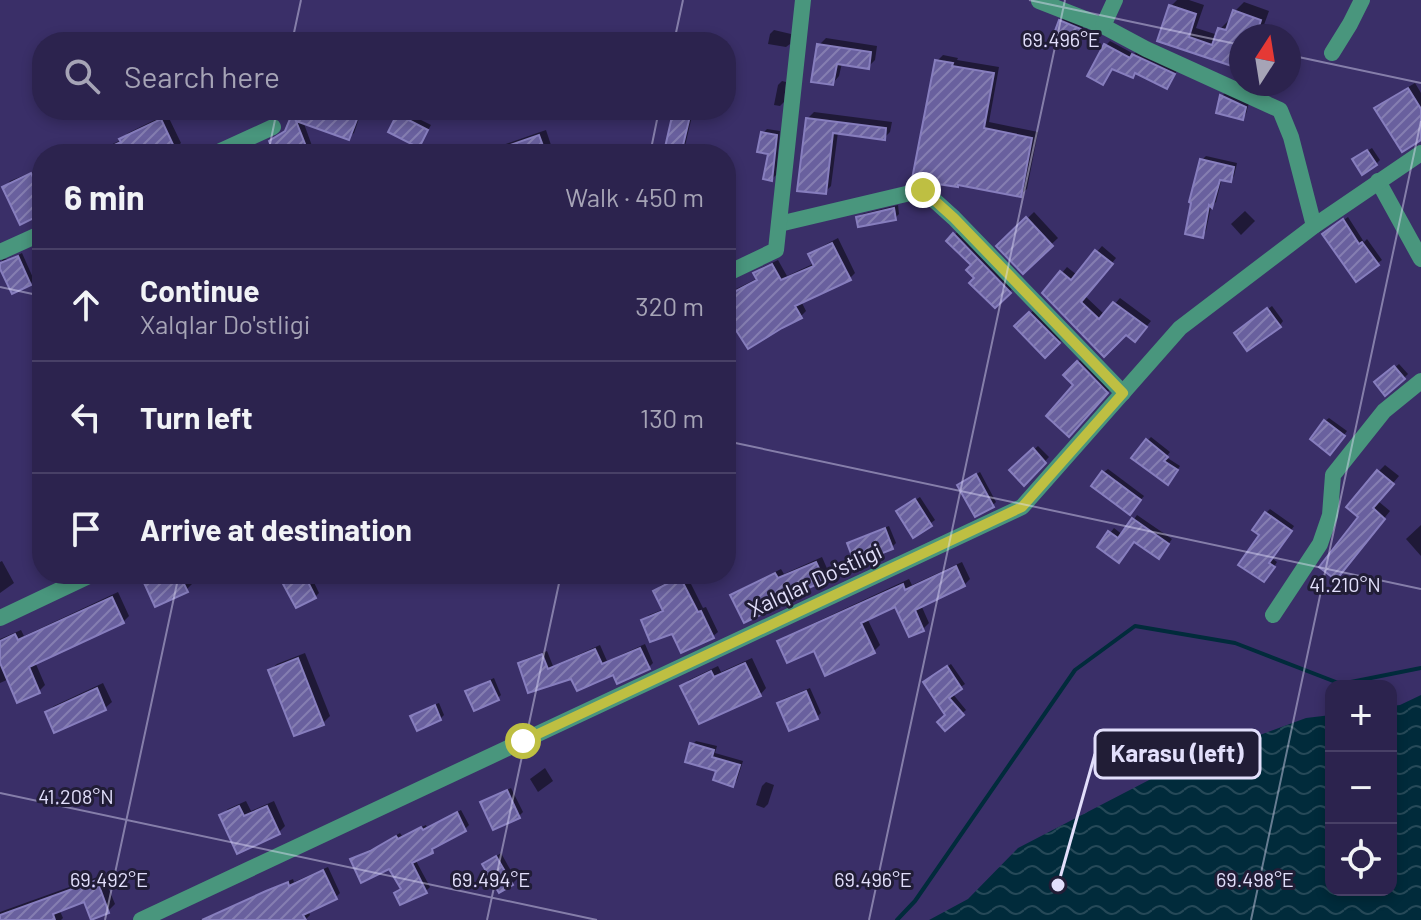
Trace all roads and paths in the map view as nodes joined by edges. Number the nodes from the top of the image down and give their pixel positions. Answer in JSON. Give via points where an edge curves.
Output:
{"nodes":[{"id":1,"x":803,"y":0,"type":"edge"},
{"id":2,"x":1115,"y":0,"type":"edge"},
{"id":3,"x":1362,"y":0,"type":"edge"},
{"id":4,"x":1039,"y":1,"type":"edge"},
{"id":5,"x":1103,"y":26,"type":"junction"},
{"id":6,"x":1332,"y":53,"type":"dead end"},
{"id":7,"x":273,"y":127,"type":"dead end"},
{"id":8,"x":236,"y":144,"type":"edge"},
{"id":9,"x":1421,"y":153,"type":"edge"},
{"id":10,"x":1378,"y":181,"type":"junction"},
{"id":11,"x":779,"y":224,"type":"junction"},
{"id":12,"x":1314,"y":226,"type":"junction"},
{"id":13,"x":32,"y":238,"type":"edge"},
{"id":14,"x":0,"y":252,"type":"edge"},
{"id":15,"x":1421,"y":259,"type":"edge"},
{"id":16,"x":736,"y":269,"type":"edge"},
{"id":17,"x":1421,"y":381,"type":"edge"},
{"id":18,"x":1123,"y":393,"type":"junction"},
{"id":19,"x":72,"y":584,"type":"edge"},
{"id":20,"x":1273,"y":615,"type":"dead end"},
{"id":21,"x":0,"y":618,"type":"edge"},
{"id":22,"x":141,"y":920,"type":"edge"}],
"edges":[{"from":1,"to":11,"type":"street"},
{"from":2,"to":5,"type":"street"},
{"from":3,"to":6,"type":"street"},
{"from":4,"to":5,"type":"street"},
{"from":5,"to":12,"type":"street","via":[[1280,110]]},
{"from":7,"to":8,"type":"street"},
{"from":9,"to":10,"type":"street","name":"Xalqlar Do'stligi"},
{"from":10,"to":12,"type":"street","name":"Xalqlar Do'stligi"},
{"from":10,"to":15,"type":"street"},
{"from":11,"to":16,"type":"street","via":[[776,250]]},
{"from":11,"to":18,"type":"street","via":[[923,190]]},
{"from":12,"to":18,"type":"street","name":"Xalqlar Do'stligi","via":[[1180,328]]},
{"from":13,"to":14,"type":"street"},
{"from":17,"to":20,"type":"street","via":[[1384,411],[1333,475],[1330,515],[1320,544]]},
{"from":18,"to":22,"type":"street","name":"Xalqlar Do'stligi","via":[[1022,507]]},
{"from":19,"to":21,"type":"street"}]}
